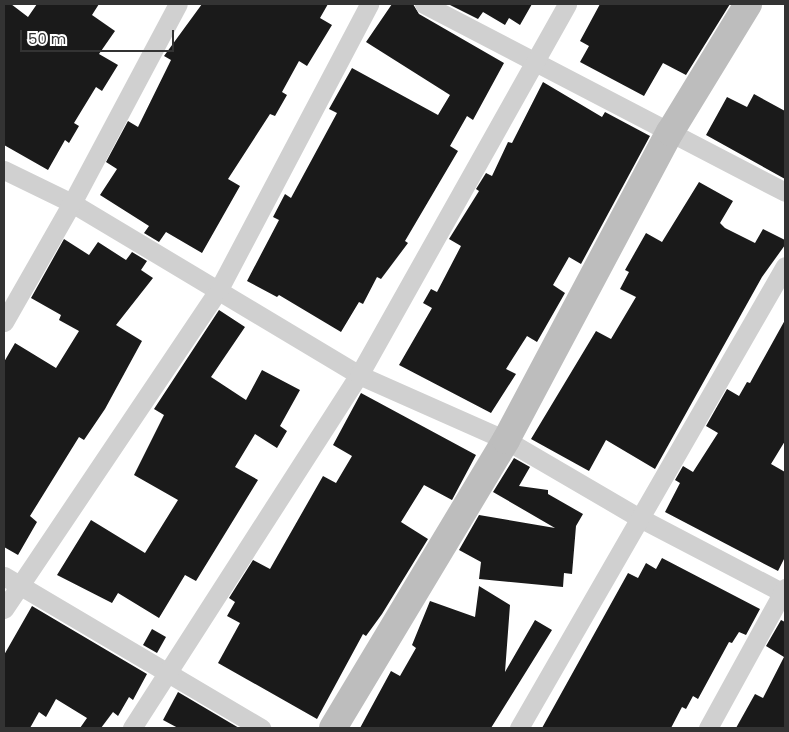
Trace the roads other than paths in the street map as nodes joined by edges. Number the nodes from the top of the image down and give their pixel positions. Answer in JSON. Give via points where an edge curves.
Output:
{"nodes":[{"id":1,"x":178,"y":4,"type":"edge"},
{"id":2,"x":369,"y":4,"type":"edge"},
{"id":3,"x":424,"y":4,"type":"edge"},
{"id":4,"x":567,"y":4,"type":"edge"},
{"id":5,"x":748,"y":4,"type":"edge"},
{"id":6,"x":537,"y":62,"type":"junction"},
{"id":7,"x":670,"y":132,"type":"junction"},
{"id":8,"x":4,"y":170,"type":"edge"},
{"id":9,"x":785,"y":192,"type":"edge"},
{"id":10,"x":72,"y":203,"type":"junction"},
{"id":11,"x":785,"y":266,"type":"edge"},
{"id":12,"x":219,"y":289,"type":"junction"},
{"id":13,"x":4,"y":322,"type":"edge"},
{"id":14,"x":359,"y":375,"type":"junction"},
{"id":15,"x":506,"y":440,"type":"junction"},
{"id":16,"x":638,"y":517,"type":"junction"},
{"id":17,"x":11,"y":581,"type":"edge"},
{"id":18,"x":784,"y":591,"type":"edge"},
{"id":19,"x":4,"y":609,"type":"edge"},
{"id":20,"x":166,"y":671,"type":"junction"},
{"id":21,"x":132,"y":728,"type":"edge"},
{"id":22,"x":261,"y":728,"type":"edge"},
{"id":23,"x":333,"y":728,"type":"edge"},
{"id":24,"x":519,"y":728,"type":"edge"},
{"id":25,"x":708,"y":728,"type":"edge"}],
"edges":[{"from":1,"to":10,"type":"street"},
{"from":2,"to":12,"type":"street"},
{"from":3,"to":6,"type":"street"},
{"from":4,"to":6,"type":"street"},
{"from":5,"to":7,"type":"street"},
{"from":6,"to":7,"type":"street"},
{"from":6,"to":14,"type":"street"},
{"from":7,"to":9,"type":"street"},
{"from":7,"to":15,"type":"street"},
{"from":8,"to":10,"type":"street"},
{"from":10,"to":12,"type":"street"},
{"from":10,"to":13,"type":"street"},
{"from":11,"to":16,"type":"street"},
{"from":12,"to":14,"type":"street"},
{"from":12,"to":17,"type":"street"},
{"from":14,"to":15,"type":"street"},
{"from":14,"to":20,"type":"street"},
{"from":15,"to":16,"type":"street"},
{"from":15,"to":23,"type":"street"},
{"from":16,"to":18,"type":"street"},
{"from":16,"to":24,"type":"street"},
{"from":17,"to":19,"type":"street"},
{"from":17,"to":20,"type":"street"},
{"from":18,"to":25,"type":"street"},
{"from":20,"to":21,"type":"street"},
{"from":20,"to":22,"type":"street"}]}
